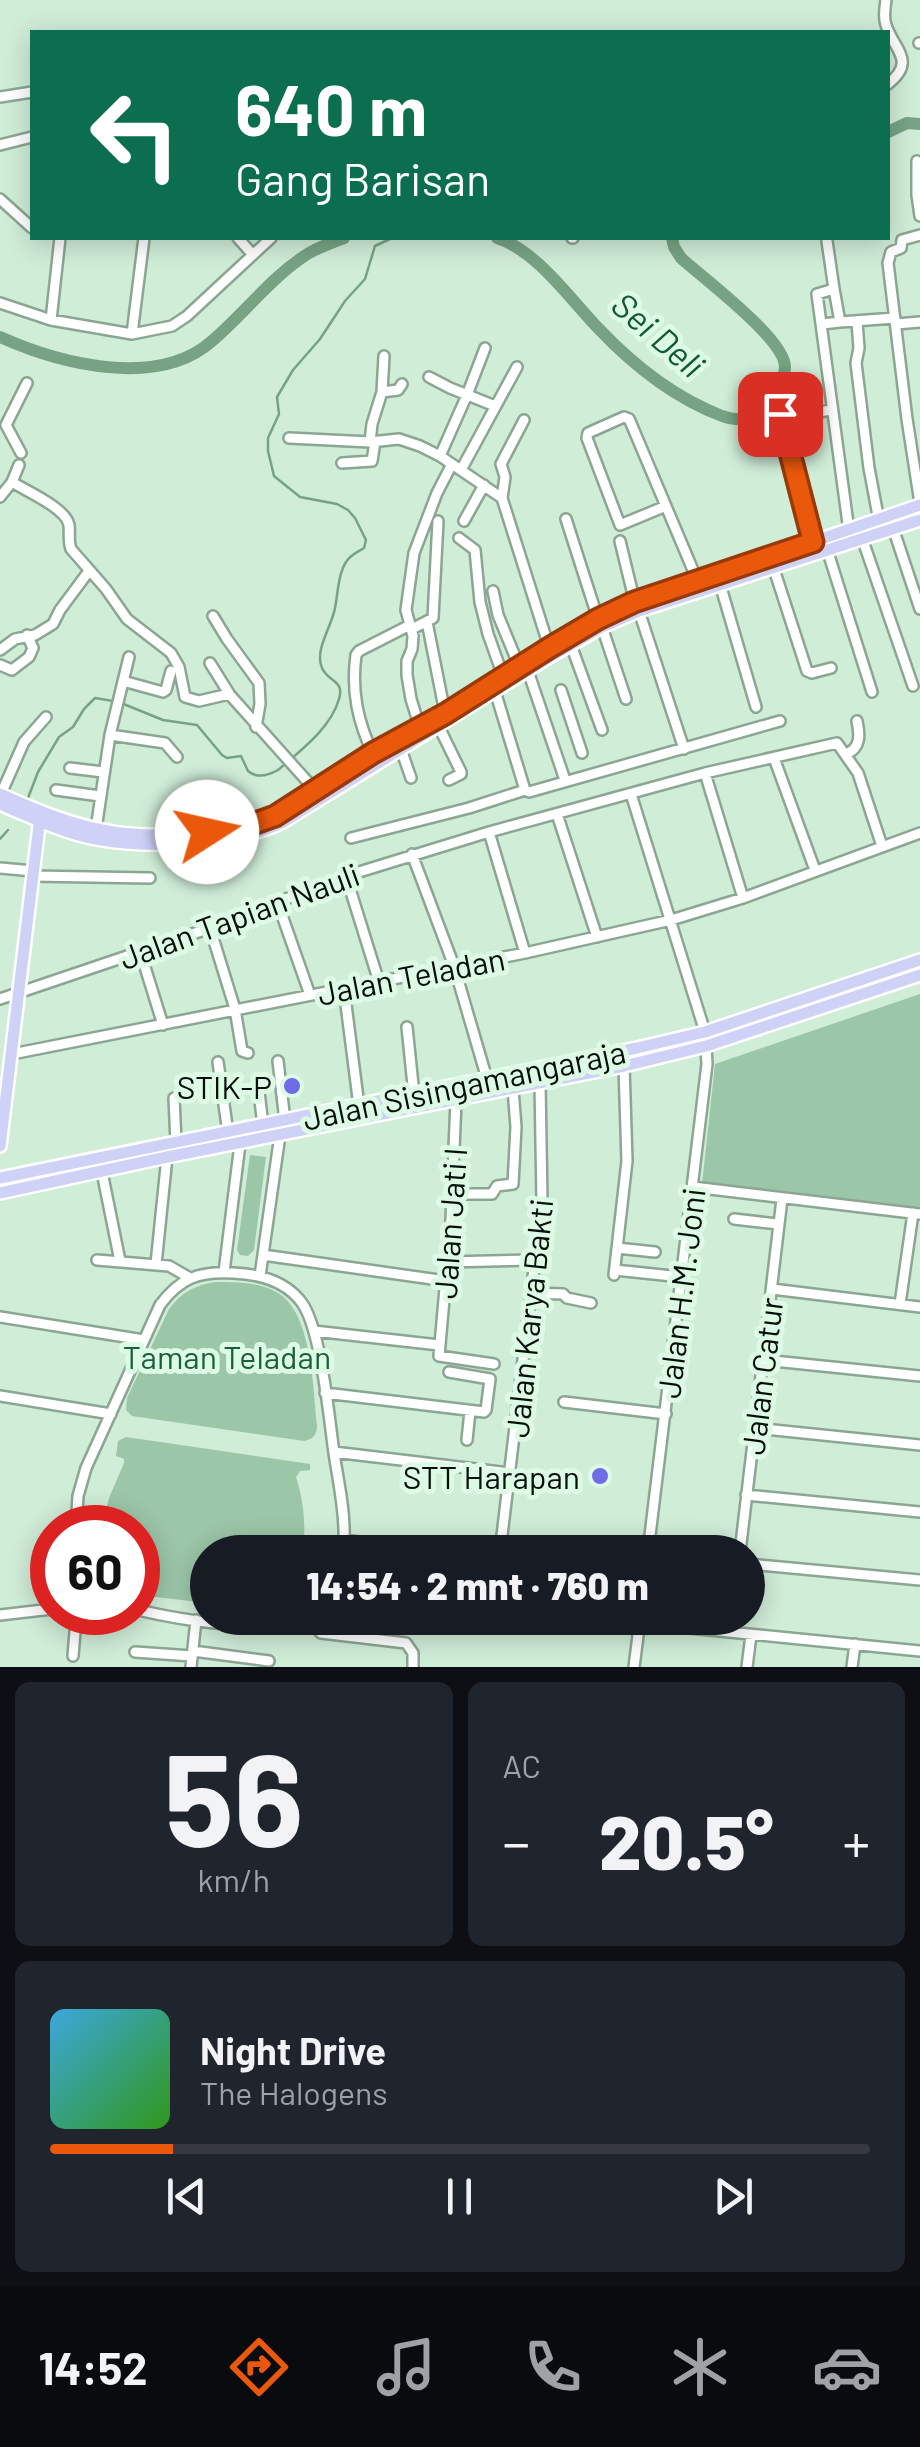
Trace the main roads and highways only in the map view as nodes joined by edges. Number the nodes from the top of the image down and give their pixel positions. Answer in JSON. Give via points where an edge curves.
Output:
{"nodes":[{"id":1,"x":920,"y":504,"type":"edge"},
{"id":2,"x":920,"y":520,"type":"edge"},
{"id":3,"x":822,"y":543,"type":"junction"},
{"id":4,"x":726,"y":579,"type":"junction"},
{"id":5,"x":637,"y":607,"type":"junction"},
{"id":6,"x":600,"y":623,"type":"junction"},
{"id":7,"x":524,"y":669,"type":"junction"},
{"id":8,"x":375,"y":758,"type":"junction"},
{"id":9,"x":0,"y":794,"type":"edge"},
{"id":10,"x":9,"y":805,"type":"edge"},
{"id":11,"x":35,"y":814,"type":"junction"},
{"id":12,"x":920,"y":960,"type":"edge"},
{"id":13,"x":920,"y":975,"type":"edge"},
{"id":14,"x":866,"y":985,"type":"junction"},
{"id":15,"x":706,"y":1039,"type":"junction"},
{"id":16,"x":282,"y":1126,"type":"junction"},
{"id":17,"x":236,"y":1135,"type":"junction"},
{"id":18,"x":0,"y":1146,"type":"edge"},
{"id":19,"x":0,"y":1178,"type":"edge"},
{"id":20,"x":0,"y":1193,"type":"edge"}],
"edges":[{"from":1,"to":3,"type":"main road"},
{"from":2,"to":3,"type":"main road"},
{"from":3,"to":4,"type":"main road"},
{"from":3,"to":4,"type":"main road"},
{"from":4,"to":5,"type":"main road"},
{"from":4,"to":5,"type":"main road","via":[[698,582]]},
{"from":5,"to":6,"type":"main road"},
{"from":6,"to":7,"type":"main road"},
{"from":6,"to":7,"type":"main road","via":[[549,648]]},
{"from":7,"to":8,"type":"main road"},
{"from":7,"to":8,"type":"main road","via":[[438,727]]},
{"from":8,"to":11,"type":"main road","via":[[275,816],[231,830],[149,835]]},
{"from":8,"to":11,"type":"main road","via":[[283,822],[230,839],[110,841],[81,836]]},
{"from":9,"to":10,"type":"main road"},
{"from":10,"to":11,"type":"main road"},
{"from":11,"to":18,"type":"main road"},
{"from":12,"to":14,"type":"main road","name":"Jalan Sisingamangaraja"},
{"from":13,"to":14,"type":"main road","name":"Jalan Sisingamangaraja"},
{"from":14,"to":15,"type":"main road","name":"Jalan Sisingamangaraja"},
{"from":15,"to":16,"type":"main road","name":"Jalan Sisingamangaraja","via":[[486,1078]]},
{"from":15,"to":16,"type":"main road","name":"Jalan Sisingamangaraja","via":[[624,1066],[456,1101]]},
{"from":16,"to":17,"type":"main road","name":"Jalan Sisingamangaraja"},
{"from":16,"to":17,"type":"main road","name":"Jalan Sisingamangaraja"},
{"from":17,"to":19,"type":"main road","name":"Jalan Sisingamangaraja"},
{"from":17,"to":20,"type":"main road","name":"Jalan Sisingamangaraja"}]}
